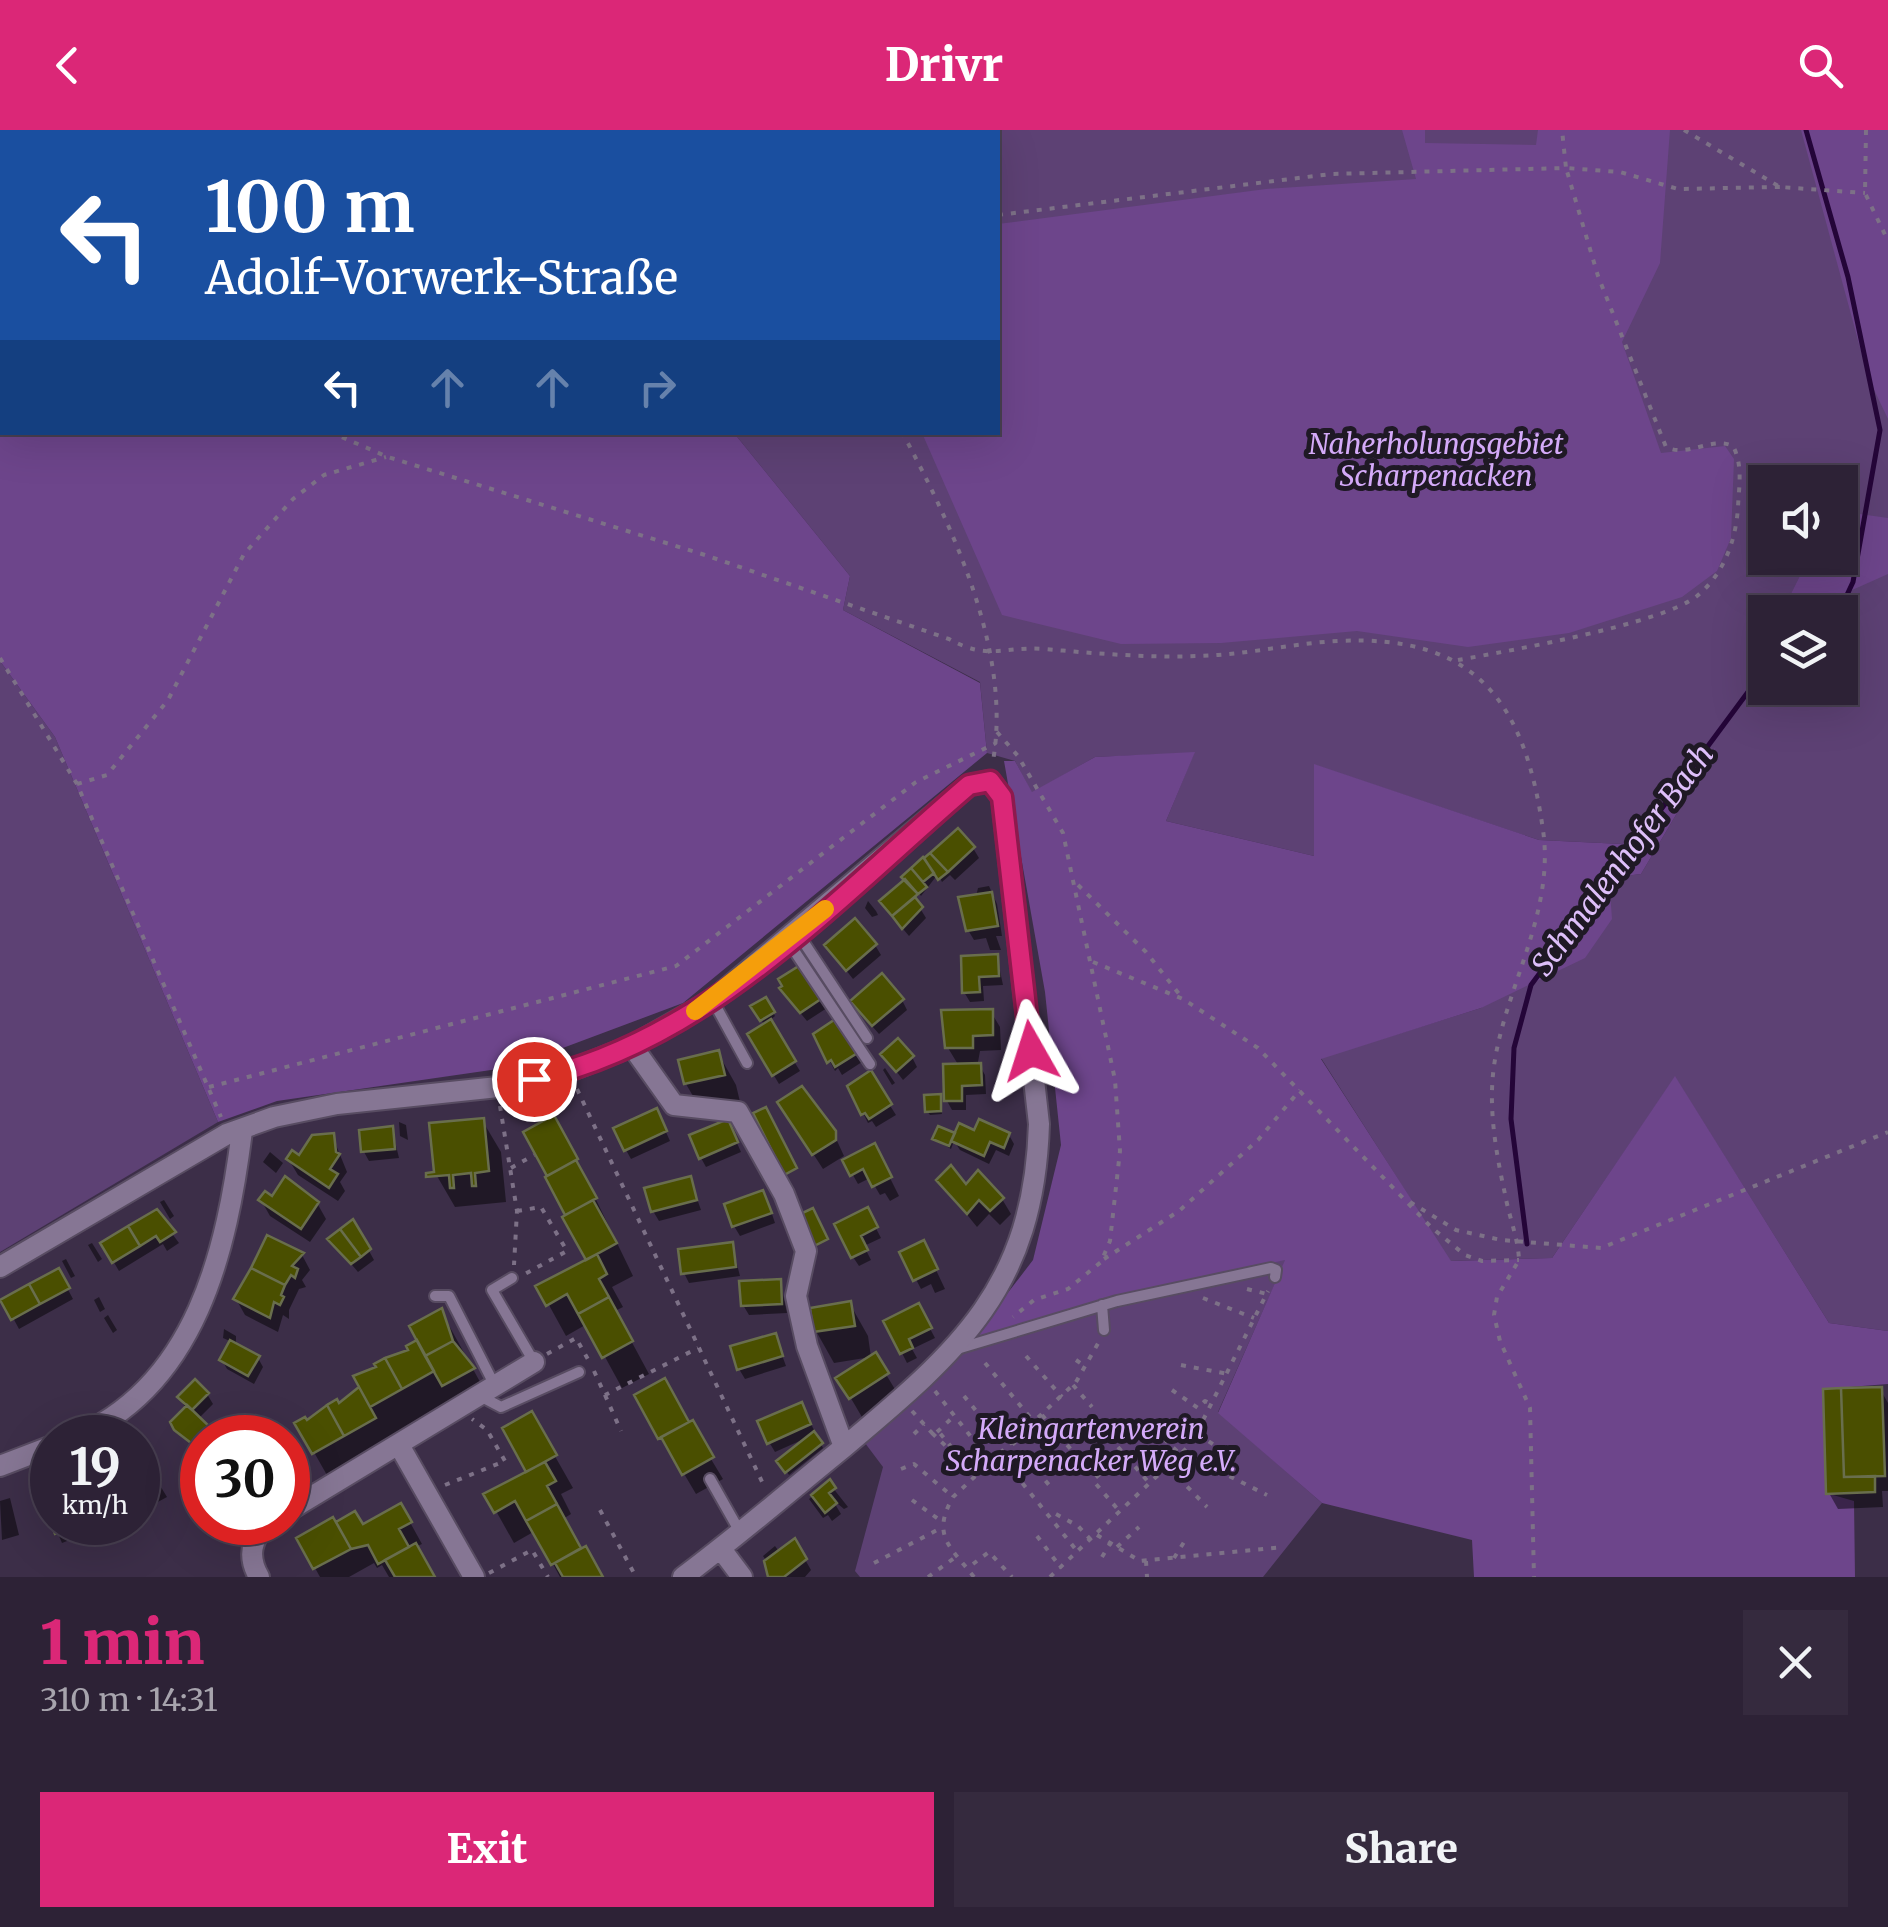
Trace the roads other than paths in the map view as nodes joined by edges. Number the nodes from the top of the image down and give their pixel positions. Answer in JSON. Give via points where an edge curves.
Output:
{"nodes":[{"id":1,"x":792,"y":936,"type":"junction"},
{"id":2,"x":713,"y":1000,"type":"junction"},
{"id":3,"x":867,"y":1038,"type":"dead end"},
{"id":4,"x":632,"y":1046,"type":"junction"},
{"id":5,"x":747,"y":1063,"type":"dead end"},
{"id":6,"x":870,"y":1064,"type":"dead end"},
{"id":7,"x":234,"y":1132,"type":"junction"},
{"id":8,"x":0,"y":1267,"type":"edge"},
{"id":9,"x":512,"y":1278,"type":"road end"},
{"id":10,"x":1275,"y":1278,"type":"road end"},
{"id":11,"x":435,"y":1296,"type":"dead end"},
{"id":12,"x":1102,"y":1306,"type":"junction"},
{"id":13,"x":1104,"y":1330,"type":"road end"},
{"id":14,"x":956,"y":1349,"type":"junction"},
{"id":15,"x":534,"y":1362,"type":"joint"},
{"id":16,"x":578,"y":1372,"type":"dead end"},
{"id":17,"x":488,"y":1390,"type":"junction"},
{"id":18,"x":112,"y":1415,"type":"edge"},
{"id":19,"x":400,"y":1445,"type":"junction"},
{"id":20,"x":844,"y":1447,"type":"junction"},
{"id":21,"x":30,"y":1454,"type":"edge"},
{"id":22,"x":0,"y":1466,"type":"edge"},
{"id":23,"x":710,"y":1479,"type":"dead end"},
{"id":24,"x":310,"y":1498,"type":"edge"},
{"id":25,"x":740,"y":1533,"type":"junction"},
{"id":26,"x":252,"y":1545,"type":"edge"},
{"id":27,"x":721,"y":1548,"type":"junction"},
{"id":28,"x":259,"y":1577,"type":"edge"},
{"id":29,"x":478,"y":1577,"type":"edge"},
{"id":30,"x":683,"y":1577,"type":"edge"},
{"id":31,"x":742,"y":1577,"type":"edge"}],
"edges":[{"from":1,"to":2,"type":"street"},
{"from":1,"to":3,"type":"lane"},
{"from":1,"to":6,"type":"lane"},
{"from":1,"to":14,"type":"street","via":[[969,785],[990,781],[1002,797],[1039,1124],[1037,1178],[1006,1275]]},
{"from":2,"to":4,"type":"street"},
{"from":2,"to":5,"type":"lane"},
{"from":4,"to":7,"type":"street","via":[[569,1072],[498,1087],[337,1104]]},
{"from":4,"to":20,"type":"street","via":[[674,1105],[738,1112],[784,1194],[806,1251],[796,1296],[807,1346]]},
{"from":7,"to":8,"type":"street"},
{"from":7,"to":18,"type":"street","via":[[231,1217],[221,1254],[162,1371]]},
{"from":9,"to":15,"type":"lane","via":[[492,1290]]},
{"from":10,"to":12,"type":"lane","via":[[1271,1268]]},
{"from":11,"to":17,"type":"lane","via":[[449,1296]]},
{"from":12,"to":13,"type":"lane"},
{"from":12,"to":14,"type":"lane"},
{"from":14,"to":20,"type":"street"},
{"from":15,"to":17,"type":"street"},
{"from":16,"to":17,"type":"lane","via":[[501,1408]]},
{"from":17,"to":19,"type":"street"},
{"from":19,"to":24,"type":"street"},
{"from":19,"to":29,"type":"street"},
{"from":20,"to":25,"type":"street"},
{"from":21,"to":22,"type":"street"},
{"from":23,"to":25,"type":"lane"},
{"from":25,"to":27,"type":"street"},
{"from":26,"to":28,"type":"street"},
{"from":27,"to":30,"type":"street"},
{"from":27,"to":31,"type":"street"}]}
